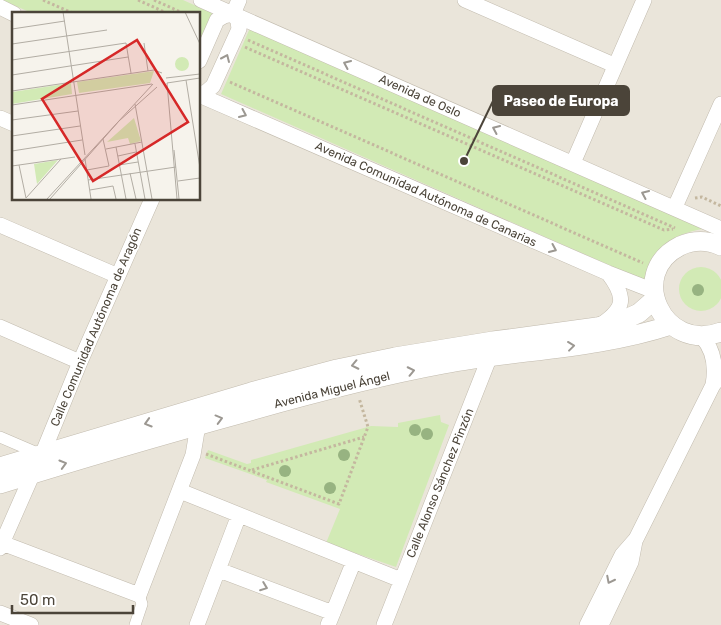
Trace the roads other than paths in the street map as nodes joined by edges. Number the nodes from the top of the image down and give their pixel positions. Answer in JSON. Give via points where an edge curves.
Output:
{"nodes":[{"id":1,"x":201,"y":0,"type":"edge"},
{"id":2,"x":465,"y":0,"type":"edge"},
{"id":3,"x":644,"y":0,"type":"edge"},
{"id":4,"x":0,"y":7,"type":"edge"},
{"id":5,"x":236,"y":7,"type":"edge"},
{"id":6,"x":12,"y":13,"type":"edge"},
{"id":7,"x":200,"y":59,"type":"edge"},
{"id":8,"x":614,"y":65,"type":"junction"},
{"id":9,"x":200,"y":94,"type":"edge"},
{"id":10,"x":200,"y":94,"type":"edge"},
{"id":11,"x":721,"y":104,"type":"edge"},
{"id":12,"x":0,"y":118,"type":"edge"},
{"id":13,"x":12,"y":123,"type":"edge"},
{"id":14,"x":573,"y":163,"type":"junction"},
{"id":15,"x":152,"y":200,"type":"edge"},
{"id":16,"x":681,"y":210,"type":"junction"},
{"id":17,"x":0,"y":225,"type":"edge"},
{"id":18,"x":721,"y":229,"type":"edge"},
{"id":19,"x":721,"y":246,"type":"edge"},
{"id":20,"x":608,"y":273,"type":"junction"},
{"id":21,"x":118,"y":276,"type":"junction"},
{"id":22,"x":654,"y":295,"type":"junction"},
{"id":23,"x":671,"y":325,"type":"junction"},
{"id":24,"x":597,"y":327,"type":"junction"},
{"id":25,"x":0,"y":328,"type":"edge"},
{"id":26,"x":721,"y":332,"type":"edge"},
{"id":27,"x":702,"y":337,"type":"junction"},
{"id":28,"x":492,"y":349,"type":"junction"},
{"id":29,"x":80,"y":362,"type":"junction"},
{"id":30,"x":717,"y":380,"type":"edge"},
{"id":31,"x":198,"y":425,"type":"junction"},
{"id":32,"x":0,"y":437,"type":"edge"},
{"id":33,"x":42,"y":455,"type":"junction"},
{"id":34,"x":0,"y":467,"type":"edge"},
{"id":35,"x":34,"y":473,"type":"junction"},
{"id":36,"x":0,"y":484,"type":"edge"},
{"id":37,"x":180,"y":491,"type":"junction"},
{"id":38,"x":239,"y":515,"type":"junction"},
{"id":39,"x":636,"y":539,"type":"junction"},
{"id":40,"x":1,"y":545,"type":"edge"},
{"id":41,"x":354,"y":561,"type":"junction"},
{"id":42,"x":219,"y":570,"type":"junction"},
{"id":43,"x":402,"y":580,"type":"junction"},
{"id":44,"x":139,"y":595,"type":"junction"},
{"id":45,"x":0,"y":613,"type":"edge"},
{"id":46,"x":331,"y":619,"type":"edge"},
{"id":47,"x":30,"y":625,"type":"edge"},
{"id":48,"x":135,"y":625,"type":"edge"},
{"id":49,"x":198,"y":625,"type":"edge"},
{"id":50,"x":384,"y":625,"type":"edge"},
{"id":51,"x":587,"y":625,"type":"edge"},
{"id":52,"x":601,"y":625,"type":"edge"}],
"edges":[{"from":1,"to":5,"type":"street","name":"Avenida de Oslo"},
{"from":2,"to":8,"type":"street"},
{"from":3,"to":8,"type":"street"},
{"from":4,"to":6,"type":"street"},
{"from":5,"to":7,"type":"street","via":[[217,20]]},
{"from":9,"to":5,"type":"street","one_way":true,"via":[[213,86],[239,29]]},
{"from":14,"to":5,"type":"street","name":"Avenida de Oslo","one_way":true},
{"from":8,"to":14,"type":"street"},
{"from":10,"to":20,"type":"street","name":"Avenida Comunidad Autónoma de Canarias","one_way":true},
{"from":11,"to":16,"type":"street"},
{"from":12,"to":13,"type":"street"},
{"from":16,"to":14,"type":"street","name":"Avenida de Oslo","one_way":true},
{"from":15,"to":21,"type":"street","name":"Calle Comunidad Autónoma de Aragón"},
{"from":16,"to":18,"type":"street","name":"Avenida de Oslo"},
{"from":17,"to":21,"type":"street"},
{"from":19,"to":22,"type":"street","via":[[698,241],[671,252],[655,276]]},
{"from":20,"to":22,"type":"street","name":"Avenida Comunidad Autónoma de Canarias"},
{"from":20,"to":24,"type":"street","via":[[618,286],[620,301],[614,314]]},
{"from":21,"to":29,"type":"street","name":"Calle Comunidad Autónoma de Aragón"},
{"from":22,"to":23,"type":"street","via":[[660,313]]},
{"from":22,"to":24,"type":"street","name":"Avenida Miguel Ángel","via":[[633,317]]},
{"from":23,"to":27,"type":"street","via":[[685,334]]},
{"from":28,"to":23,"type":"street","name":"Avenida Miguel Ángel","one_way":true,"via":[[600,342],[645,334]]},
{"from":24,"to":28,"type":"street","name":"Avenida Miguel Ángel"},
{"from":25,"to":29,"type":"street"},
{"from":26,"to":27,"type":"street"},
{"from":27,"to":30,"type":"street","via":[[708,344]]},
{"from":31,"to":28,"type":"street","name":"Avenida Miguel Ángel","one_way":true,"via":[[355,383],[444,364]]},
{"from":28,"to":33,"type":"street","name":"Avenida Miguel Ángel","one_way":true,"via":[[395,357],[337,369]]},
{"from":28,"to":43,"type":"street","name":"Calle Alonso Sánchez Pinzón"},
{"from":29,"to":33,"type":"street","name":"Calle Comunidad Autónoma de Aragón"},
{"from":30,"to":39,"type":"street"},
{"from":35,"to":31,"type":"street","name":"Avenida Miguel Ángel","one_way":true},
{"from":31,"to":37,"type":"street"},
{"from":32,"to":33,"type":"street"},
{"from":33,"to":34,"type":"street","name":"Avenida Miguel Ángel"},
{"from":35,"to":36,"type":"street","name":"Avenida Miguel Ángel"},
{"from":35,"to":40,"type":"street"},
{"from":37,"to":38,"type":"street"},
{"from":37,"to":44,"type":"street"},
{"from":38,"to":41,"type":"street"},
{"from":38,"to":42,"type":"street"},
{"from":39,"to":51,"type":"street","one_way":true,"via":[[622,555]]},
{"from":39,"to":52,"type":"street","via":[[631,562]]},
{"from":40,"to":44,"type":"street"},
{"from":41,"to":43,"type":"street"},
{"from":41,"to":46,"type":"street"},
{"from":42,"to":46,"type":"street","one_way":true},
{"from":42,"to":49,"type":"street"},
{"from":43,"to":50,"type":"street","name":"Calle Alonso Sánchez Pinzón"},
{"from":44,"to":48,"type":"street","via":[[142,604]]},
{"from":45,"to":47,"type":"street"}]}
